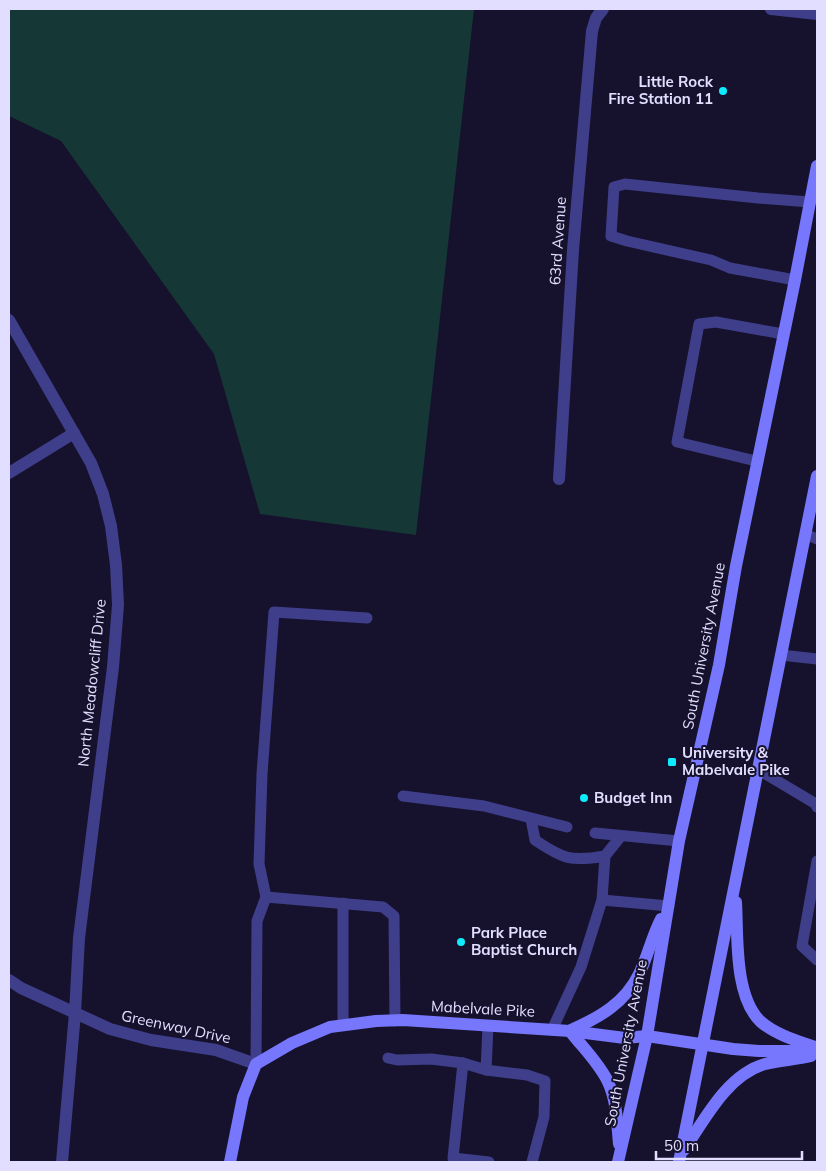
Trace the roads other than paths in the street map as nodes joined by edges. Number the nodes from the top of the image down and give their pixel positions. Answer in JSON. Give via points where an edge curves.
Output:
{"nodes":[{"id":1,"x":603,"y":9,"type":"edge"},
{"id":2,"x":771,"y":9,"type":"edge"},
{"id":3,"x":817,"y":14,"type":"edge"},
{"id":4,"x":817,"y":166,"type":"edge"},
{"id":5,"x":810,"y":202,"type":"junction"},
{"id":6,"x":796,"y":280,"type":"junction"},
{"id":7,"x":9,"y":320,"type":"edge"},
{"id":8,"x":783,"y":334,"type":"junction"},
{"id":9,"x":74,"y":433,"type":"junction"},
{"id":10,"x":756,"y":461,"type":"junction"},
{"id":11,"x":9,"y":473,"type":"edge"},
{"id":12,"x":817,"y":476,"type":"edge"},
{"id":13,"x":559,"y":479,"type":"dead end"},
{"id":14,"x":805,"y":534,"type":"junction"},
{"id":15,"x":817,"y":539,"type":"edge"},
{"id":16,"x":367,"y":618,"type":"dead end"},
{"id":17,"x":781,"y":655,"type":"junction"},
{"id":18,"x":817,"y":659,"type":"edge"},
{"id":19,"x":757,"y":769,"type":"junction"},
{"id":20,"x":403,"y":796,"type":"dead end"},
{"id":21,"x":817,"y":807,"type":"edge"},
{"id":22,"x":531,"y":819,"type":"junction"},
{"id":23,"x":568,"y":827,"type":"dead end"},
{"id":24,"x":594,"y":833,"type":"dead end"},
{"id":25,"x":621,"y":836,"type":"junction"},
{"id":26,"x":679,"y":841,"type":"junction"},
{"id":27,"x":605,"y":856,"type":"junction"},
{"id":28,"x":817,"y":861,"type":"edge"},
{"id":29,"x":735,"y":882,"type":"junction"},
{"id":30,"x":266,"y":896,"type":"junction"},
{"id":31,"x":602,"y":900,"type":"junction"},
{"id":32,"x":344,"y":903,"type":"junction"},
{"id":33,"x":669,"y":906,"type":"junction"},
{"id":34,"x":817,"y":960,"type":"edge"},
{"id":35,"x":9,"y":980,"type":"edge"},
{"id":36,"x":75,"y":1013,"type":"junction"},
{"id":37,"x":395,"y":1021,"type":"junction"},
{"id":38,"x":343,"y":1025,"type":"junction"},
{"id":39,"x":488,"y":1026,"type":"junction"},
{"id":40,"x":552,"y":1030,"type":"junction"},
{"id":41,"x":570,"y":1031,"type":"junction"},
{"id":42,"x":647,"y":1036,"type":"junction"},
{"id":43,"x":704,"y":1043,"type":"junction"},
{"id":44,"x":817,"y":1051,"type":"edge"},
{"id":45,"x":388,"y":1058,"type":"dead end"},
{"id":46,"x":463,"y":1063,"type":"junction"},
{"id":47,"x":256,"y":1064,"type":"junction"},
{"id":48,"x":486,"y":1070,"type":"junction"},
{"id":49,"x":619,"y":1158,"type":"edge"},
{"id":50,"x":680,"y":1158,"type":"edge"},
{"id":51,"x":62,"y":1162,"type":"edge"},
{"id":52,"x":230,"y":1162,"type":"edge"},
{"id":53,"x":489,"y":1162,"type":"edge"},
{"id":54,"x":532,"y":1162,"type":"edge"}],
"edges":[{"from":1,"to":13,"type":"street","name":"63rd Avenue","via":[[592,31],[573,250]]},
{"from":2,"to":3,"type":"street"},
{"from":4,"to":5,"type":"main road","name":"South University Avenue"},
{"from":5,"to":6,"type":"main road","name":"South University Avenue"},
{"from":5,"to":6,"type":"lane","via":[[625,184],[614,187],[611,236],[711,260],[730,268]]},
{"from":6,"to":8,"type":"main road","name":"South University Avenue"},
{"from":7,"to":9,"type":"street","name":"North Meadowcliff Drive"},
{"from":8,"to":10,"type":"main road","name":"South University Avenue"},
{"from":8,"to":10,"type":"lane","via":[[716,322],[699,324],[677,442]]},
{"from":9,"to":11,"type":"street"},
{"from":9,"to":36,"type":"street","name":"North Meadowcliff Drive","via":[[91,463],[102,494],[116,566],[118,605],[79,938]]},
{"from":10,"to":26,"type":"main road","name":"South University Avenue","via":[[719,665]]},
{"from":12,"to":14,"type":"main road"},
{"from":14,"to":15,"type":"lane"},
{"from":14,"to":17,"type":"main road"},
{"from":16,"to":30,"type":"lane","via":[[274,612],[259,864]]},
{"from":17,"to":18,"type":"lane"},
{"from":17,"to":19,"type":"main road"},
{"from":19,"to":21,"type":"lane"},
{"from":19,"to":29,"type":"main road"},
{"from":20,"to":22,"type":"lane","via":[[484,806]]},
{"from":22,"to":23,"type":"lane"},
{"from":22,"to":27,"type":"lane","via":[[535,840],[557,855],[582,860]]},
{"from":24,"to":25,"type":"lane"},
{"from":25,"to":26,"type":"lane"},
{"from":25,"to":27,"type":"lane"},
{"from":26,"to":33,"type":"main road","name":"South University Avenue"},
{"from":27,"to":31,"type":"lane"},
{"from":28,"to":34,"type":"lane","via":[[802,946]]},
{"from":29,"to":43,"type":"main road"},
{"from":29,"to":44,"type":"main road","via":[[740,969],[751,1009],[772,1030]]},
{"from":30,"to":32,"type":"lane"},
{"from":30,"to":47,"type":"lane","via":[[257,921]]},
{"from":31,"to":33,"type":"lane"},
{"from":31,"to":40,"type":"lane","via":[[581,967]]},
{"from":32,"to":37,"type":"lane","via":[[383,907],[394,916]]},
{"from":32,"to":38,"type":"lane"},
{"from":33,"to":41,"type":"main road","via":[[639,975],[624,997],[598,1018]]},
{"from":33,"to":42,"type":"main road","name":"South University Avenue"},
{"from":35,"to":36,"type":"street","name":"Greenway Drive"},
{"from":36,"to":47,"type":"street","name":"Greenway Drive","via":[[110,1029],[151,1040],[216,1050]]},
{"from":36,"to":51,"type":"street","name":"North Meadowcliff Drive"},
{"from":37,"to":38,"type":"main road","name":"Mabelvale Pike"},
{"from":37,"to":39,"type":"main road","name":"Mabelvale Pike"},
{"from":38,"to":47,"type":"main road","name":"Mabelvale Pike","via":[[292,1043]]},
{"from":39,"to":40,"type":"main road","name":"Mabelvale Pike"},
{"from":39,"to":48,"type":"lane"},
{"from":40,"to":41,"type":"main road","name":"Mabelvale Pike"},
{"from":41,"to":42,"type":"main road","name":"Mabelvale Pike","via":[[625,1038]]},
{"from":41,"to":49,"type":"main road","via":[[597,1063],[608,1082],[614,1099]]},
{"from":42,"to":43,"type":"main road","name":"Mabelvale Pike"},
{"from":42,"to":49,"type":"main road","name":"South University Avenue"},
{"from":43,"to":44,"type":"main road","name":"Mabelvale Pike","via":[[759,1050]]},
{"from":43,"to":50,"type":"main road"},
{"from":44,"to":50,"type":"main road","via":[[800,1059],[765,1064],[731,1085]]},
{"from":45,"to":46,"type":"lane"},
{"from":46,"to":48,"type":"lane"},
{"from":46,"to":53,"type":"lane","via":[[453,1158]]},
{"from":47,"to":52,"type":"main road","via":[[243,1097]]},
{"from":48,"to":54,"type":"lane","via":[[527,1075],[545,1081],[544,1117]]}]}
